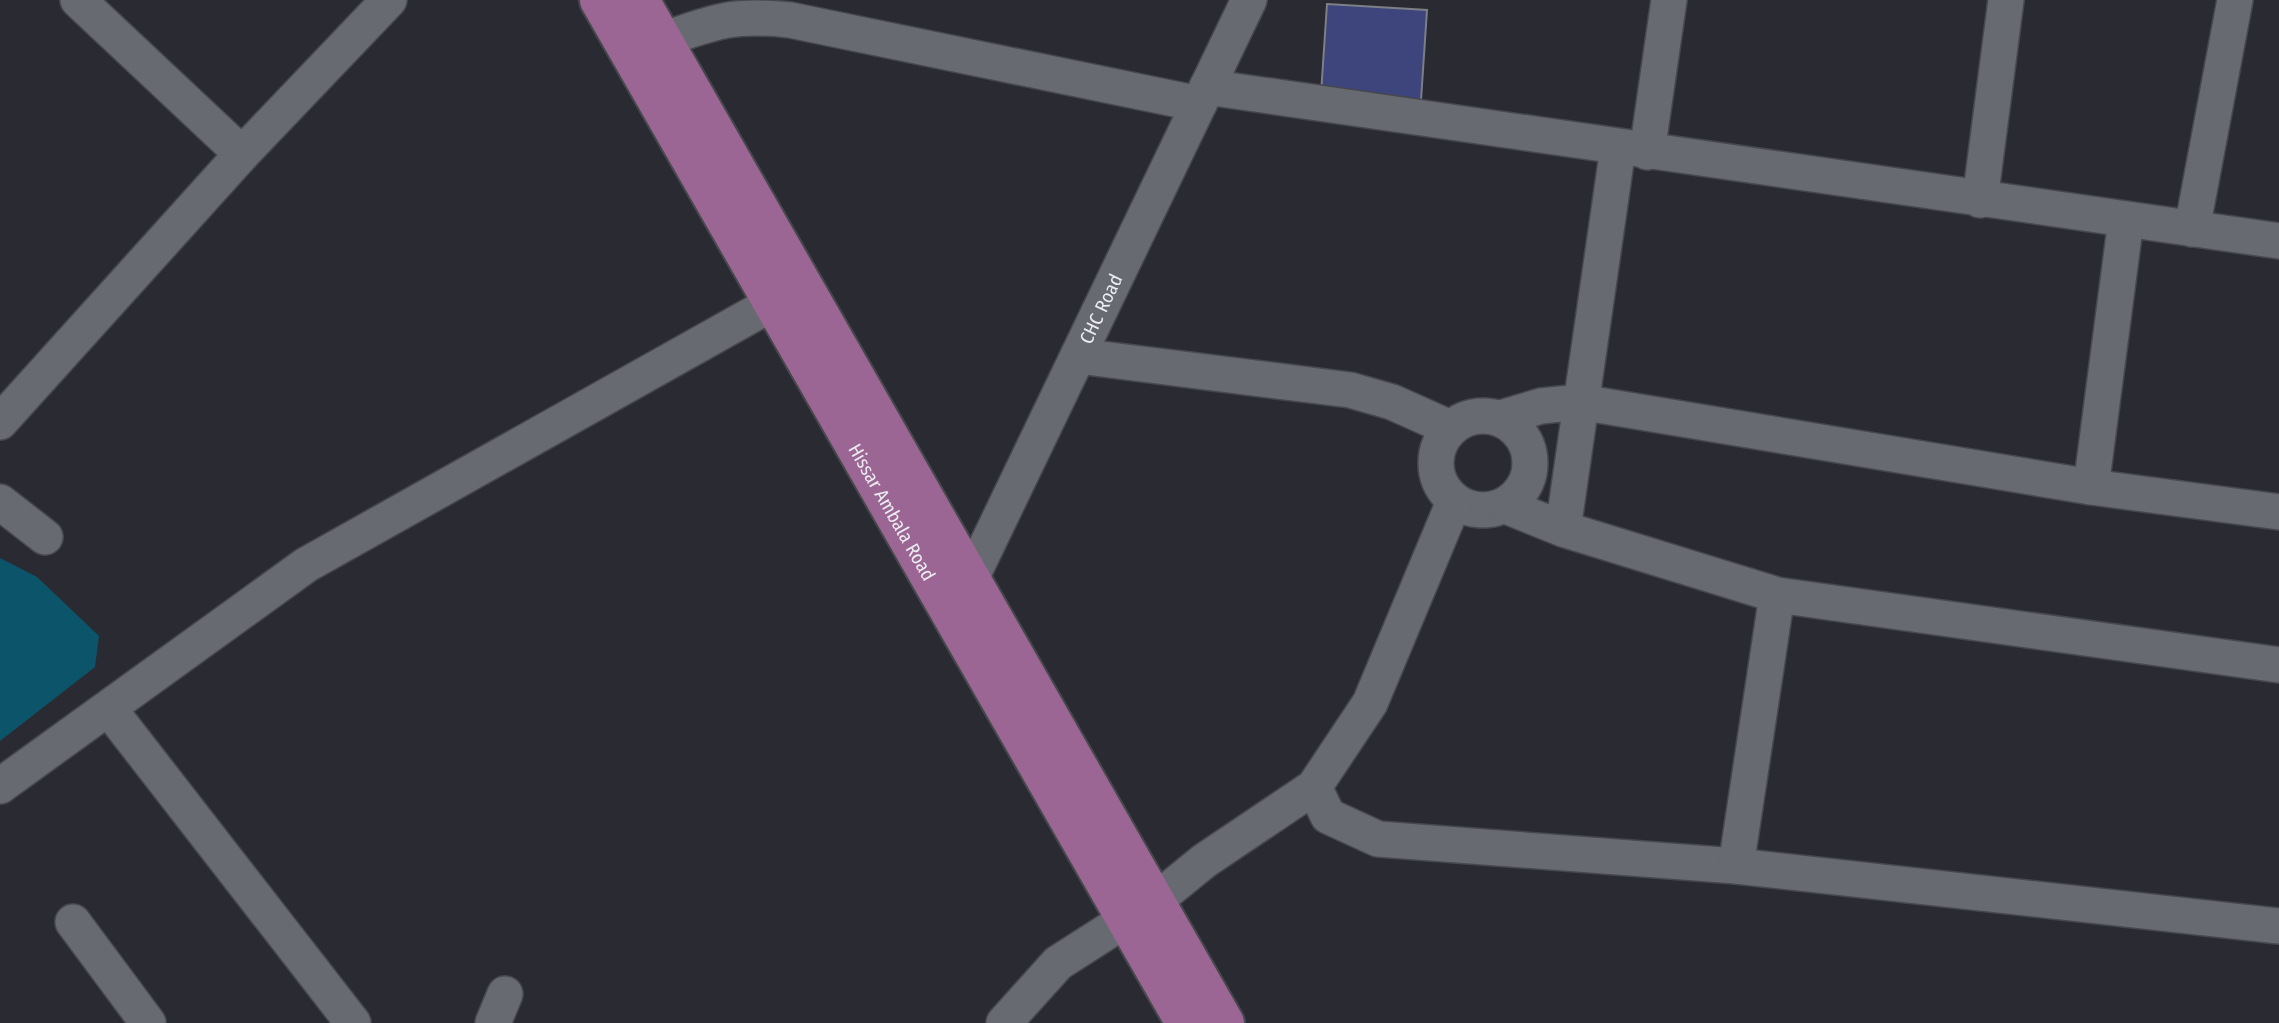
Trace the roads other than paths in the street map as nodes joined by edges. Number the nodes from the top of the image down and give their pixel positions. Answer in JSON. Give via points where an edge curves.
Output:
{"nodes":[{"id":1,"x":78,"y":0,"type":"edge"},
{"id":2,"x":389,"y":0,"type":"edge"},
{"id":3,"x":599,"y":0,"type":"edge"},
{"id":4,"x":640,"y":0,"type":"edge"},
{"id":5,"x":1249,"y":0,"type":"edge"},
{"id":6,"x":1669,"y":0,"type":"edge"},
{"id":7,"x":2006,"y":0,"type":"edge"},
{"id":8,"x":2235,"y":0,"type":"edge"},
{"id":9,"x":663,"y":40,"type":"junction"},
{"id":10,"x":1203,"y":96,"type":"junction"},
{"id":11,"x":1633,"y":150,"type":"junction"},
{"id":12,"x":242,"y":154,"type":"junction"},
{"id":13,"x":1980,"y":200,"type":"junction"},
{"id":14,"x":2126,"y":220,"type":"junction"},
{"id":15,"x":2192,"y":229,"type":"junction"},
{"id":16,"x":2279,"y":241,"type":"edge"},
{"id":17,"x":773,"y":303,"type":"junction"},
{"id":18,"x":1078,"y":356,"type":"junction"},
{"id":19,"x":1580,"y":402,"type":"junction"},
{"id":20,"x":1501,"y":418,"type":"junction"},
{"id":21,"x":0,"y":422,"type":"edge"},
{"id":22,"x":1450,"y":428,"type":"junction"},
{"id":23,"x":2091,"y":487,"type":"junction"},
{"id":24,"x":0,"y":502,"type":"edge"},
{"id":25,"x":1454,"y":502,"type":"junction"},
{"id":26,"x":1506,"y":506,"type":"junction"},
{"id":27,"x":2279,"y":512,"type":"edge"},
{"id":28,"x":1563,"y":529,"type":"junction"},
{"id":29,"x":46,"y":537,"type":"dead end"},
{"id":30,"x":971,"y":579,"type":"junction"},
{"id":31,"x":1777,"y":595,"type":"junction"},
{"id":32,"x":952,"y":617,"type":"junction"},
{"id":33,"x":2279,"y":665,"type":"edge"},
{"id":34,"x":109,"y":709,"type":"junction"},
{"id":35,"x":0,"y":786,"type":"edge"},
{"id":36,"x":1314,"y":787,"type":"junction"},
{"id":37,"x":1737,"y":866,"type":"junction"},
{"id":38,"x":1141,"y":911,"type":"junction"},
{"id":39,"x":73,"y":922,"type":"dead end"},
{"id":40,"x":2279,"y":926,"type":"edge"},
{"id":41,"x":148,"y":1023,"type":"edge"},
{"id":42,"x":353,"y":1023,"type":"edge"},
{"id":43,"x":1004,"y":1023,"type":"edge"},
{"id":44,"x":1185,"y":1023,"type":"edge"},
{"id":45,"x":1225,"y":1023,"type":"edge"}],
"edges":[{"from":1,"to":12,"type":"street"},
{"from":2,"to":12,"type":"street"},
{"from":3,"to":17,"type":"main road","name":"Hissar Ambala Road"},
{"from":4,"to":9,"type":"main road","name":"Hissar Ambala Road"},
{"from":5,"to":10,"type":"street","name":"CHC Road"},
{"from":6,"to":11,"type":"street"},
{"from":7,"to":13,"type":"street"},
{"from":8,"to":15,"type":"street"},
{"from":9,"to":10,"type":"street","via":[[717,20],[751,16]]},
{"from":9,"to":30,"type":"main road","name":"Hissar Ambala Road"},
{"from":10,"to":11,"type":"street"},
{"from":10,"to":18,"type":"street","name":"CHC Road"},
{"from":11,"to":13,"type":"street"},
{"from":11,"to":19,"type":"street"},
{"from":12,"to":21,"type":"street"},
{"from":13,"to":14,"type":"street"},
{"from":14,"to":15,"type":"street"},
{"from":14,"to":23,"type":"street"},
{"from":15,"to":16,"type":"street"},
{"from":17,"to":32,"type":"main road","name":"Hissar Ambala Road"},
{"from":17,"to":34,"type":"street","via":[[306,565]]},
{"from":18,"to":22,"type":"street","via":[[1350,390],[1392,402]]},
{"from":18,"to":30,"type":"street","name":"CHC Road"},
{"from":19,"to":20,"type":"street","via":[[1541,406]]},
{"from":19,"to":23,"type":"street"},
{"from":19,"to":28,"type":"street"},
{"from":20,"to":22,"type":"street","via":[[1474,415]]},
{"from":20,"to":26,"type":"street","via":[[1522,435],[1532,460],[1525,487]]},
{"from":22,"to":25,"type":"street","via":[[1436,452],[1438,479]]},
{"from":23,"to":27,"type":"street"},
{"from":24,"to":29,"type":"street"},
{"from":25,"to":26,"type":"street","via":[[1479,511]]},
{"from":25,"to":36,"type":"street","via":[[1370,703]]},
{"from":26,"to":28,"type":"street"},
{"from":28,"to":31,"type":"street"},
{"from":30,"to":32,"type":"street","name":"CHC Road"},
{"from":30,"to":38,"type":"main road","name":"Hissar Ambala Road"},
{"from":31,"to":33,"type":"street"},
{"from":31,"to":37,"type":"street"},
{"from":32,"to":38,"type":"main road","name":"Hissar Ambala Road"},
{"from":34,"to":35,"type":"street"},
{"from":34,"to":42,"type":"street"},
{"from":36,"to":37,"type":"street","via":[[1328,816],[1378,839]]},
{"from":36,"to":38,"type":"street","via":[[1204,861]]},
{"from":37,"to":40,"type":"street"},
{"from":38,"to":43,"type":"street","via":[[1058,962]]},
{"from":38,"to":44,"type":"main road","name":"Hissar Ambala Road"},
{"from":38,"to":45,"type":"main road","name":"Hissar Ambala Road"},
{"from":39,"to":41,"type":"street"}]}
